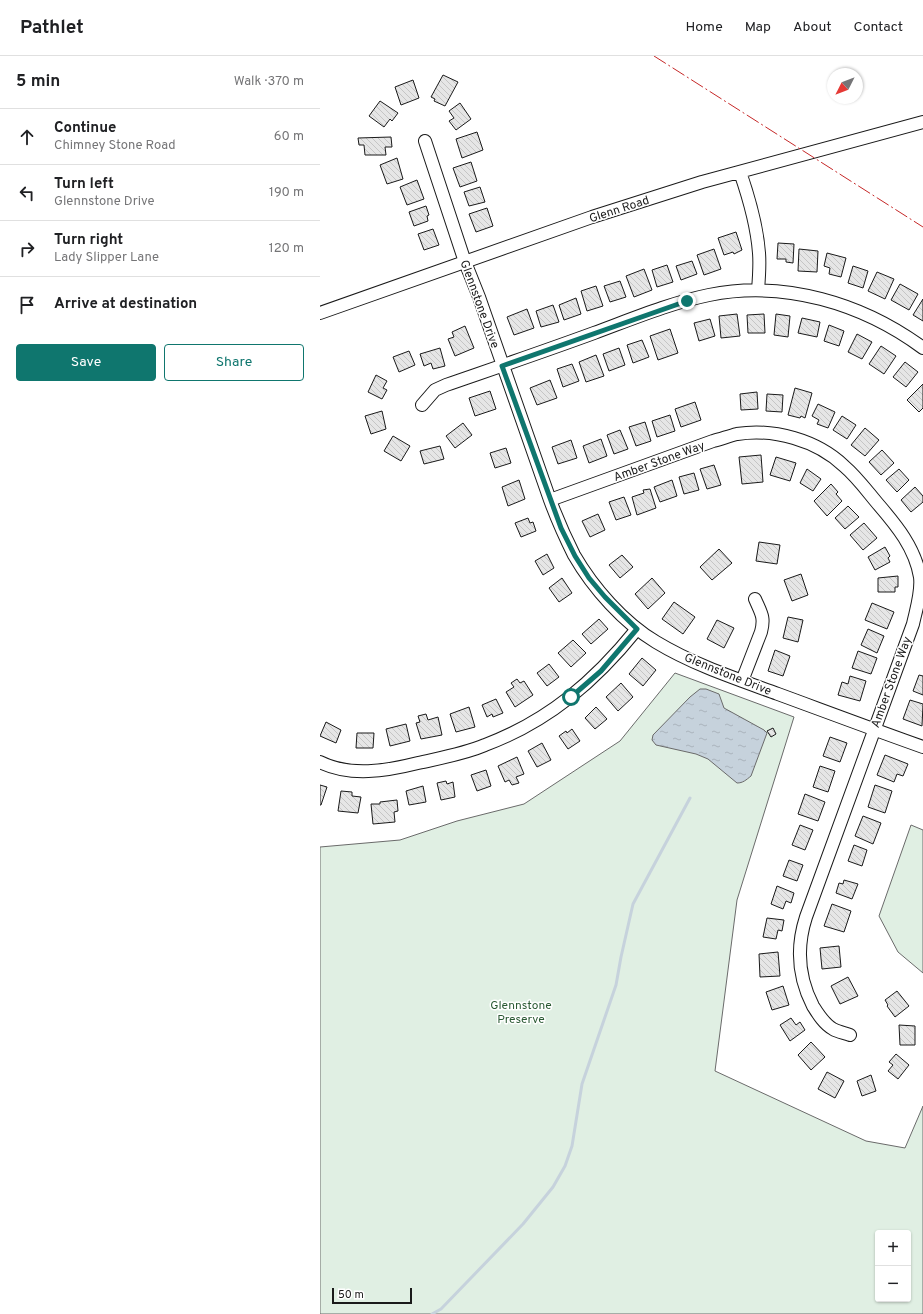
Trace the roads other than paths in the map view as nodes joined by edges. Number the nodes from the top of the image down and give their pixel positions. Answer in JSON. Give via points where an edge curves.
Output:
{"nodes":[{"id":1,"x":923,"y":122,"type":"edge"},
{"id":2,"x":425,"y":141,"type":"dead end"},
{"id":3,"x":740,"y":172,"type":"junction"},
{"id":4,"x":465,"y":262,"type":"junction"},
{"id":5,"x":758,"y":290,"type":"junction"},
{"id":6,"x":320,"y":313,"type":"edge"},
{"id":7,"x":923,"y":348,"type":"edge"},
{"id":8,"x":502,"y":366,"type":"junction"},
{"id":9,"x":422,"y":405,"type":"dead end"},
{"id":10,"x":550,"y":500,"type":"junction"},
{"id":11,"x":755,"y":599,"type":"dead end"},
{"id":12,"x":637,"y":629,"type":"junction"},
{"id":13,"x":742,"y":681,"type":"junction"},
{"id":14,"x":874,"y":729,"type":"junction"},
{"id":15,"x":923,"y":747,"type":"edge"},
{"id":16,"x":320,"y":762,"type":"edge"},
{"id":17,"x":850,"y":1035,"type":"dead end"}],
"edges":[{"from":1,"to":3,"type":"street","name":"Glenn Road"},
{"from":2,"to":4,"type":"street","name":"Glennstone Drive"},
{"from":3,"to":4,"type":"street","name":"Glenn Road","via":[[592,217]]},
{"from":3,"to":5,"type":"street","via":[[757,233]]},
{"from":4,"to":6,"type":"street","name":"Glenn Road"},
{"from":4,"to":8,"type":"street","name":"Glennstone Drive"},
{"from":5,"to":7,"type":"street","via":[[802,295],[847,306],[898,330]]},
{"from":5,"to":8,"type":"street","via":[[710,295],[687,301]]},
{"from":8,"to":9,"type":"street","via":[[446,384],[435,390]]},
{"from":8,"to":10,"type":"street","name":"Glennstone Drive"},
{"from":10,"to":12,"type":"street","name":"Glennstone Drive","via":[[575,556],[589,578]]},
{"from":10,"to":14,"type":"street","name":"Amber Stone Way","via":[[737,434],[763,433],[787,436],[810,444],[843,465],[906,539],[916,558],[920,578],[919,597],[912,624]]},
{"from":11,"to":13,"type":"street","via":[[763,617],[763,624]]},
{"from":12,"to":13,"type":"street","name":"Glennstone Drive","via":[[706,668]]},
{"from":12,"to":16,"type":"street","via":[[601,671],[571,697],[530,725],[485,745],[465,752],[377,771],[343,769]]},
{"from":13,"to":14,"type":"street","name":"Glennstone Drive"},
{"from":14,"to":15,"type":"street","name":"Glennstone Drive"},
{"from":14,"to":17,"type":"street","name":"Amber Stone Way","via":[[806,917],[800,942],[801,973],[817,1014],[833,1029]]}]}
